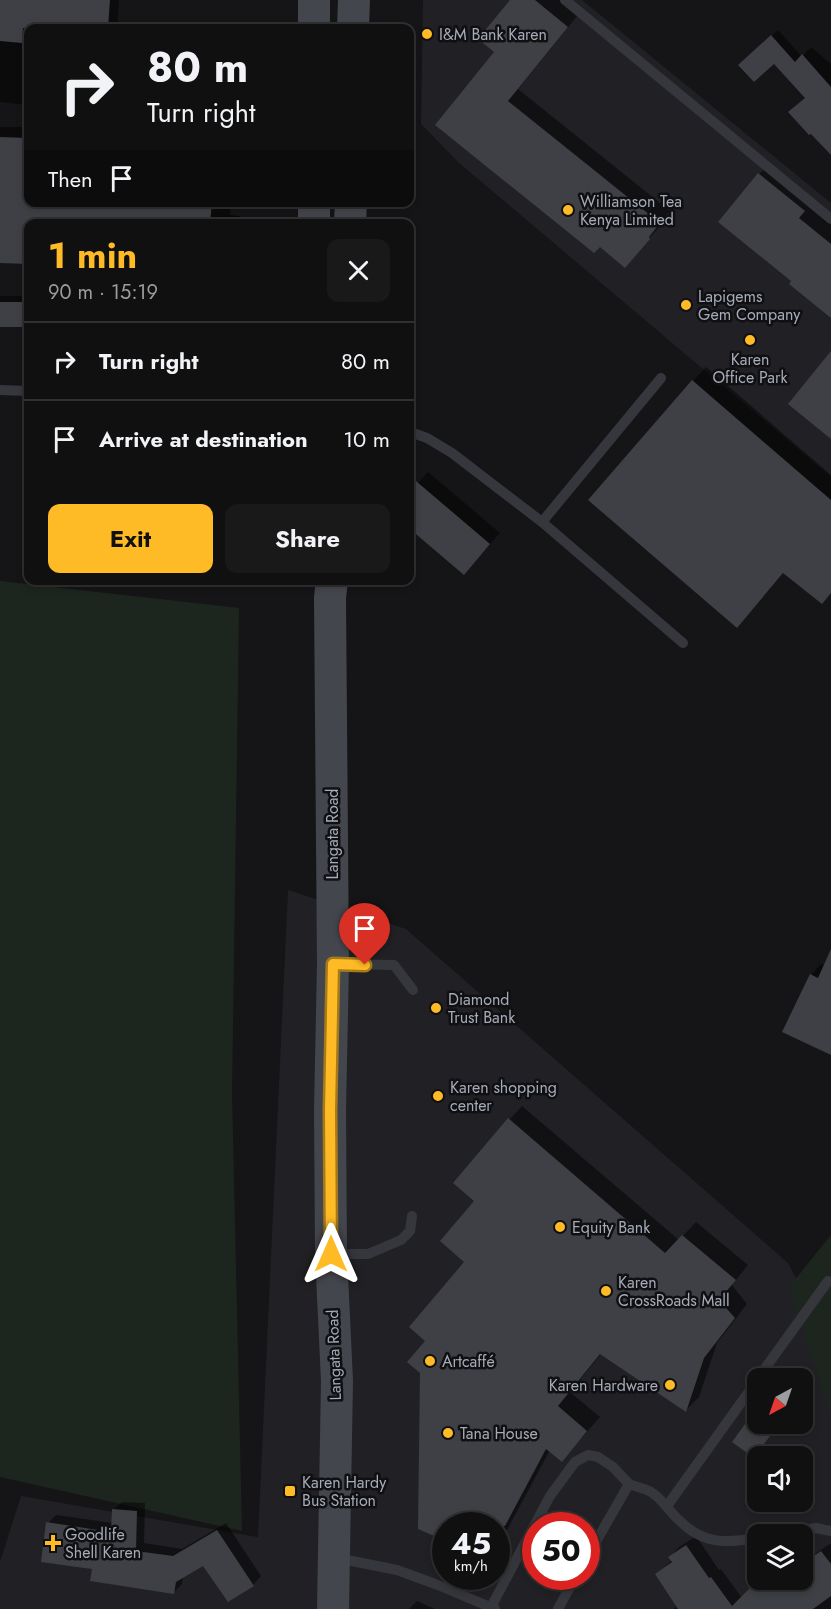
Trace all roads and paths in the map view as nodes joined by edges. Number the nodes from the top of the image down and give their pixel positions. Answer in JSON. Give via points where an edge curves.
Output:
{"nodes":[{"id":1,"x":314,"y":0,"type":"edge"},
{"id":2,"x":354,"y":0,"type":"edge"},
{"id":3,"x":565,"y":0,"type":"edge"},
{"id":4,"x":314,"y":24,"type":"edge"},
{"id":5,"x":353,"y":24,"type":"edge"},
{"id":6,"x":831,"y":219,"type":"edge"},
{"id":7,"x":661,"y":378,"type":"dead end"},
{"id":8,"x":0,"y":390,"type":"edge"},
{"id":9,"x":24,"y":391,"type":"edge"},
{"id":10,"x":414,"y":433,"type":"edge"},
{"id":11,"x":542,"y":522,"type":"junction"},
{"id":12,"x":330,"y":586,"type":"edge"},
{"id":13,"x":683,"y":643,"type":"dead end"},
{"id":14,"x":333,"y":964,"type":"junction"},
{"id":15,"x":413,"y":990,"type":"dead end"},
{"id":16,"x":412,"y":1216,"type":"dead end"},
{"id":17,"x":331,"y":1254,"type":"junction"},
{"id":18,"x":828,"y":1281,"type":"dead end"},
{"id":19,"x":766,"y":1368,"type":"edge"},
{"id":20,"x":747,"y":1394,"type":"edge"},
{"id":21,"x":629,"y":1484,"type":"junction"},
{"id":22,"x":667,"y":1506,"type":"junction"},
{"id":23,"x":813,"y":1528,"type":"edge"},
{"id":24,"x":831,"y":1532,"type":"edge"},
{"id":25,"x":600,"y":1535,"type":"edge"},
{"id":26,"x":747,"y":1540,"type":"edge"},
{"id":27,"x":333,"y":1557,"type":"junction"},
{"id":28,"x":568,"y":1590,"type":"edge"},
{"id":29,"x":493,"y":1608,"type":"edge"},
{"id":30,"x":333,"y":1609,"type":"edge"},
{"id":31,"x":558,"y":1609,"type":"edge"}],
"edges":[{"from":1,"to":4,"type":"main road"},
{"from":2,"to":5,"type":"main road"},
{"from":3,"to":6,"type":"lane"},
{"from":7,"to":11,"type":"lane"},
{"from":8,"to":9,"type":"lane"},
{"from":10,"to":11,"type":"lane","via":[[452,453]]},
{"from":11,"to":13,"type":"lane"},
{"from":12,"to":14,"type":"main road","name":"Langata Road"},
{"from":14,"to":15,"type":"lane","via":[[394,965]]},
{"from":14,"to":17,"type":"main road","name":"Langata Road"},
{"from":16,"to":17,"type":"lane","via":[[410,1231],[401,1240],[369,1254]]},
{"from":17,"to":27,"type":"main road","name":"Langata Road","via":[[337,1382]]},
{"from":18,"to":19,"type":"lane"},
{"from":20,"to":22,"type":"lane"},
{"from":21,"to":22,"type":"lane","via":[[648,1490]]},
{"from":21,"to":25,"type":"lane"},
{"from":21,"to":29,"type":"lane","via":[[598,1457],[588,1455],[575,1462],[550,1496]]},
{"from":22,"to":26,"type":"lane","via":[[696,1534],[731,1542]]},
{"from":23,"to":24,"type":"lane"},
{"from":27,"to":29,"type":"lane","via":[[397,1570]]},
{"from":27,"to":30,"type":"main road","name":"Langata Road"},
{"from":28,"to":31,"type":"lane"}]}
